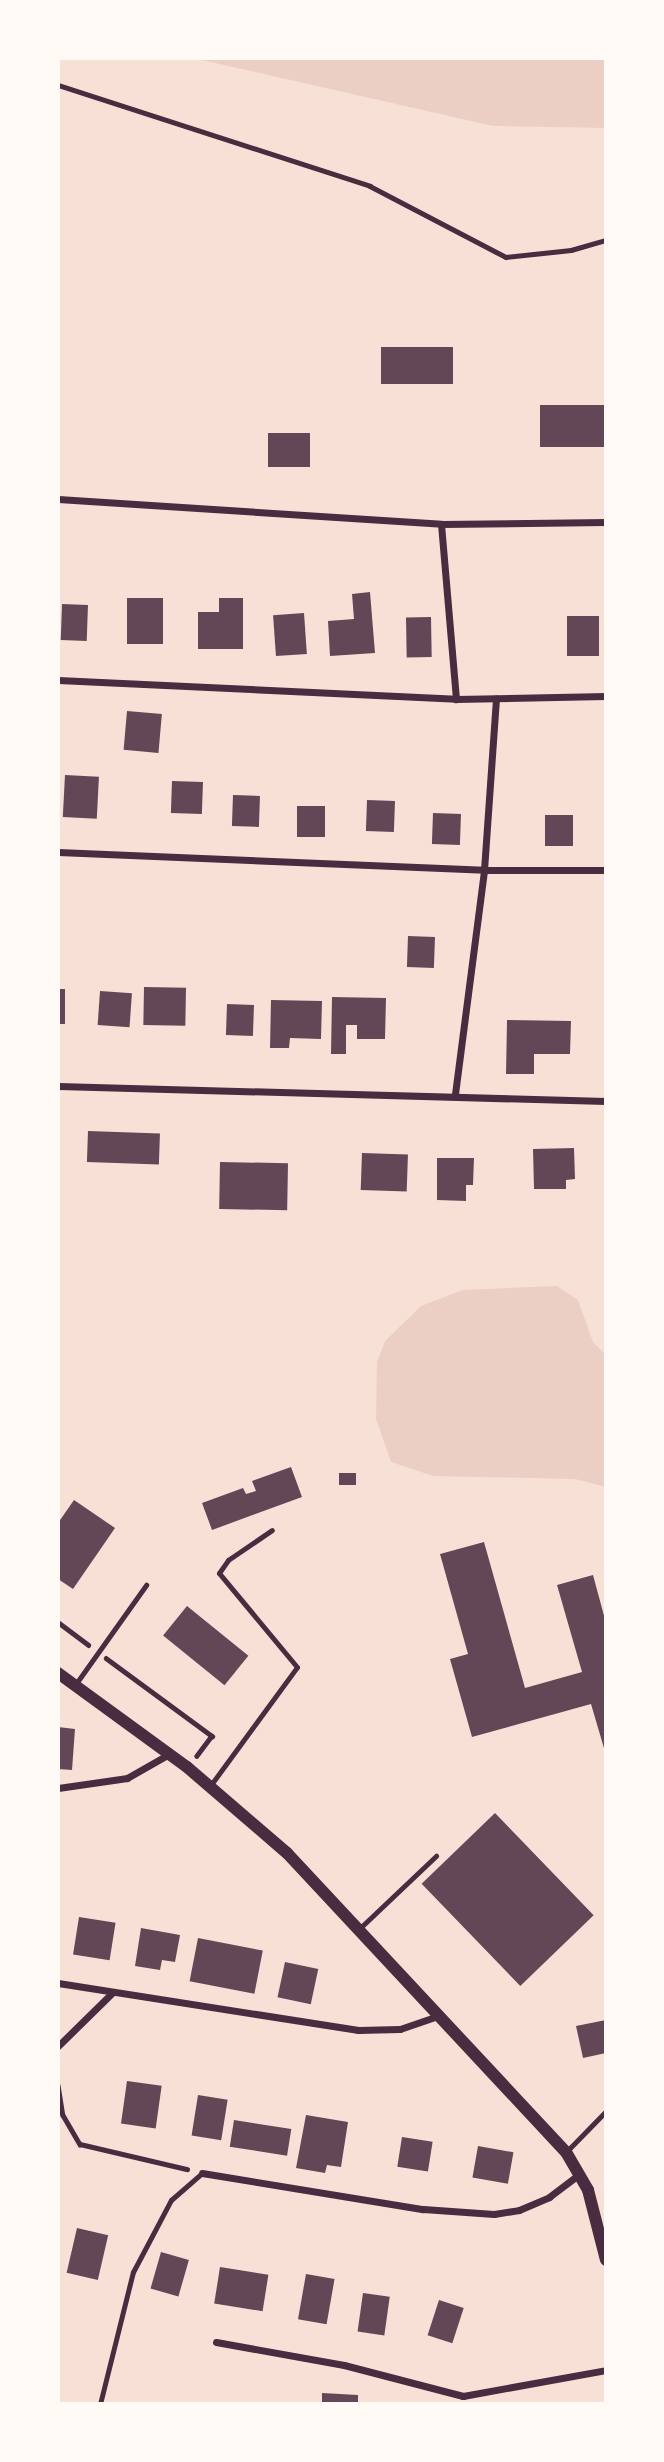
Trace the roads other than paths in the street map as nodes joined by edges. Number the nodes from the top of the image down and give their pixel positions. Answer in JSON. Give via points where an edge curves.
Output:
{"nodes":[{"id":1,"x":58,"y":499,"type":"edge"},
{"id":2,"x":606,"y":522,"type":"edge"},
{"id":3,"x":441,"y":524,"type":"junction"},
{"id":4,"x":58,"y":680,"type":"edge"},
{"id":5,"x":606,"y":696,"type":"edge"},
{"id":6,"x":496,"y":698,"type":"junction"},
{"id":7,"x":456,"y":699,"type":"junction"},
{"id":8,"x":58,"y":852,"type":"edge"},
{"id":9,"x":484,"y":870,"type":"junction"},
{"id":10,"x":606,"y":870,"type":"edge"},
{"id":11,"x":58,"y":1086,"type":"edge"},
{"id":12,"x":455,"y":1094,"type":"junction"},
{"id":13,"x":606,"y":1101,"type":"edge"},
{"id":14,"x":272,"y":1530,"type":"dead end"},
{"id":15,"x":146,"y":1586,"type":"dead end"},
{"id":16,"x":58,"y":1673,"type":"edge"},
{"id":17,"x":75,"y":1685,"type":"junction"},
{"id":18,"x":170,"y":1754,"type":"junction"},
{"id":19,"x":210,"y":1786,"type":"junction"},
{"id":20,"x":58,"y":1787,"type":"edge"},
{"id":21,"x":436,"y":1856,"type":"dead end"},
{"id":22,"x":358,"y":1930,"type":"junction"},
{"id":23,"x":58,"y":1983,"type":"edge"},
{"id":24,"x":112,"y":1993,"type":"junction"},
{"id":25,"x":438,"y":2016,"type":"junction"},
{"id":26,"x":58,"y":2046,"type":"edge"},
{"id":27,"x":606,"y":2111,"type":"edge"},
{"id":28,"x":566,"y":2152,"type":"junction"},
{"id":29,"x":202,"y":2173,"type":"joint"},
{"id":30,"x":579,"y":2174,"type":"junction"},
{"id":31,"x":606,"y":2260,"type":"edge"},
{"id":32,"x":216,"y":2342,"type":"dead end"},
{"id":33,"x":606,"y":2370,"type":"edge"},
{"id":34,"x":100,"y":2404,"type":"edge"}],
"edges":[{"from":1,"to":3,"type":"street"},
{"from":2,"to":3,"type":"street"},
{"from":3,"to":7,"type":"street"},
{"from":4,"to":7,"type":"street"},
{"from":5,"to":6,"type":"street"},
{"from":6,"to":7,"type":"street"},
{"from":6,"to":9,"type":"street"},
{"from":8,"to":9,"type":"street"},
{"from":9,"to":10,"type":"street"},
{"from":9,"to":12,"type":"street"},
{"from":11,"to":12,"type":"street"},
{"from":12,"to":13,"type":"street"},
{"from":14,"to":19,"type":"lane","via":[[228,1560],[219,1573],[297,1667]]},
{"from":15,"to":17,"type":"lane"},
{"from":16,"to":17,"type":"street"},
{"from":17,"to":18,"type":"street"},
{"from":18,"to":19,"type":"street"},
{"from":18,"to":20,"type":"street","via":[[127,1778]]},
{"from":19,"to":22,"type":"street","via":[[287,1853]]},
{"from":21,"to":22,"type":"lane"},
{"from":22,"to":25,"type":"street"},
{"from":23,"to":24,"type":"street"},
{"from":24,"to":25,"type":"street","via":[[358,2030],[400,2029]]},
{"from":24,"to":26,"type":"street"},
{"from":25,"to":28,"type":"street"},
{"from":27,"to":28,"type":"lane"},
{"from":28,"to":30,"type":"street"},
{"from":29,"to":30,"type":"street","via":[[423,2209],[494,2214],[519,2210],[549,2197]]},
{"from":29,"to":34,"type":"lane","via":[[171,2200],[133,2272]]},
{"from":30,"to":31,"type":"street","via":[[597,2215]]},
{"from":32,"to":33,"type":"street","via":[[344,2364],[463,2396]]}]}
